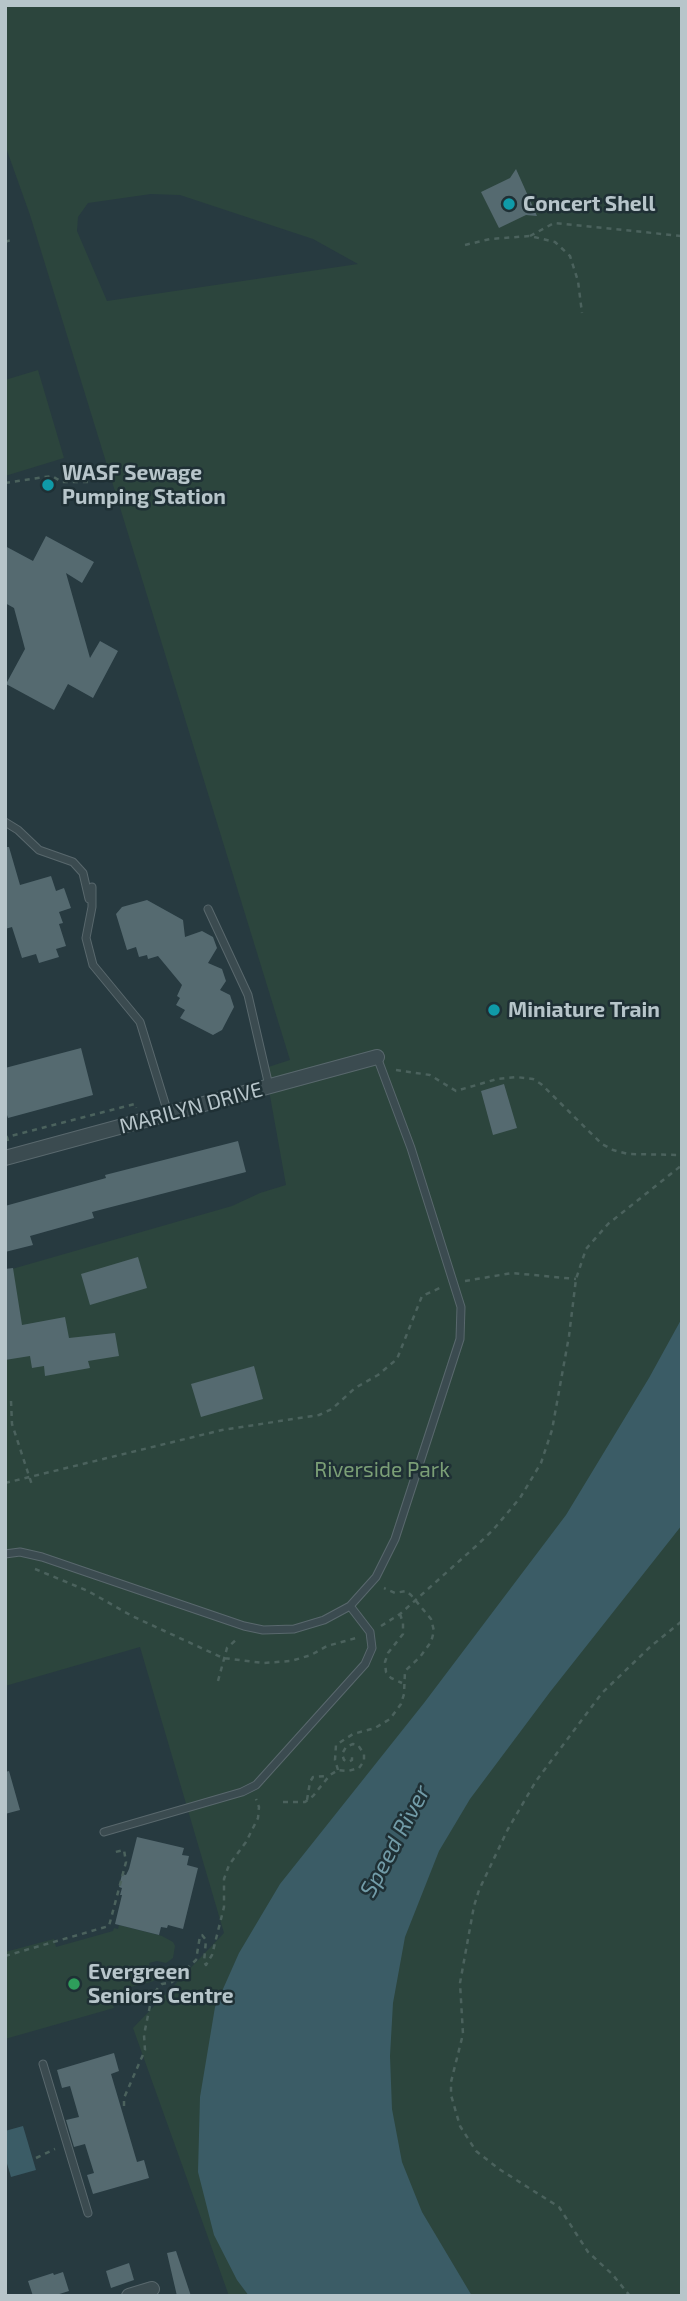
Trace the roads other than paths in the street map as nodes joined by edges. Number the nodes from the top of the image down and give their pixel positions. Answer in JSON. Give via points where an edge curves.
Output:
{"nodes":[{"id":1,"x":5,"y":822,"type":"edge"},
{"id":2,"x":92,"y":887,"type":"dead end"},
{"id":3,"x":92,"y":907,"type":"junction"},
{"id":4,"x":208,"y":909,"type":"dead end"},
{"id":5,"x":377,"y":1057,"type":"joint"},
{"id":6,"x":269,"y":1087,"type":"junction"},
{"id":7,"x":168,"y":1113,"type":"junction"},
{"id":8,"x":5,"y":1158,"type":"edge"},
{"id":9,"x":5,"y":1554,"type":"edge"},
{"id":10,"x":350,"y":1606,"type":"junction"},
{"id":11,"x":104,"y":1832,"type":"dead end"},
{"id":12,"x":43,"y":2064,"type":"dead end"},
{"id":13,"x":88,"y":2213,"type":"dead end"},
{"id":14,"x":152,"y":2289,"type":"dead end"},
{"id":15,"x":130,"y":2296,"type":"edge"}],
"edges":[{"from":1,"to":3,"type":"lane","via":[[38,850],[73,862],[83,873]]},
{"from":2,"to":3,"type":"lane"},
{"from":3,"to":7,"type":"lane","via":[[86,938],[93,965],[140,1022]]},
{"from":4,"to":6,"type":"lane","via":[[248,995]]},
{"from":5,"to":6,"type":"street","name":"MARILYN DRIVE"},
{"from":5,"to":10,"type":"lane","via":[[461,1307],[460,1339],[395,1539],[376,1577]]},
{"from":6,"to":7,"type":"street","name":"MARILYN DRIVE"},
{"from":7,"to":8,"type":"street","name":"MARILYN DRIVE"},
{"from":9,"to":10,"type":"lane","via":[[42,1557],[262,1630],[294,1629]]},
{"from":10,"to":11,"type":"lane","via":[[370,1632],[372,1648],[365,1664],[256,1785]]},
{"from":12,"to":13,"type":"lane"},
{"from":14,"to":15,"type":"street"}]}
